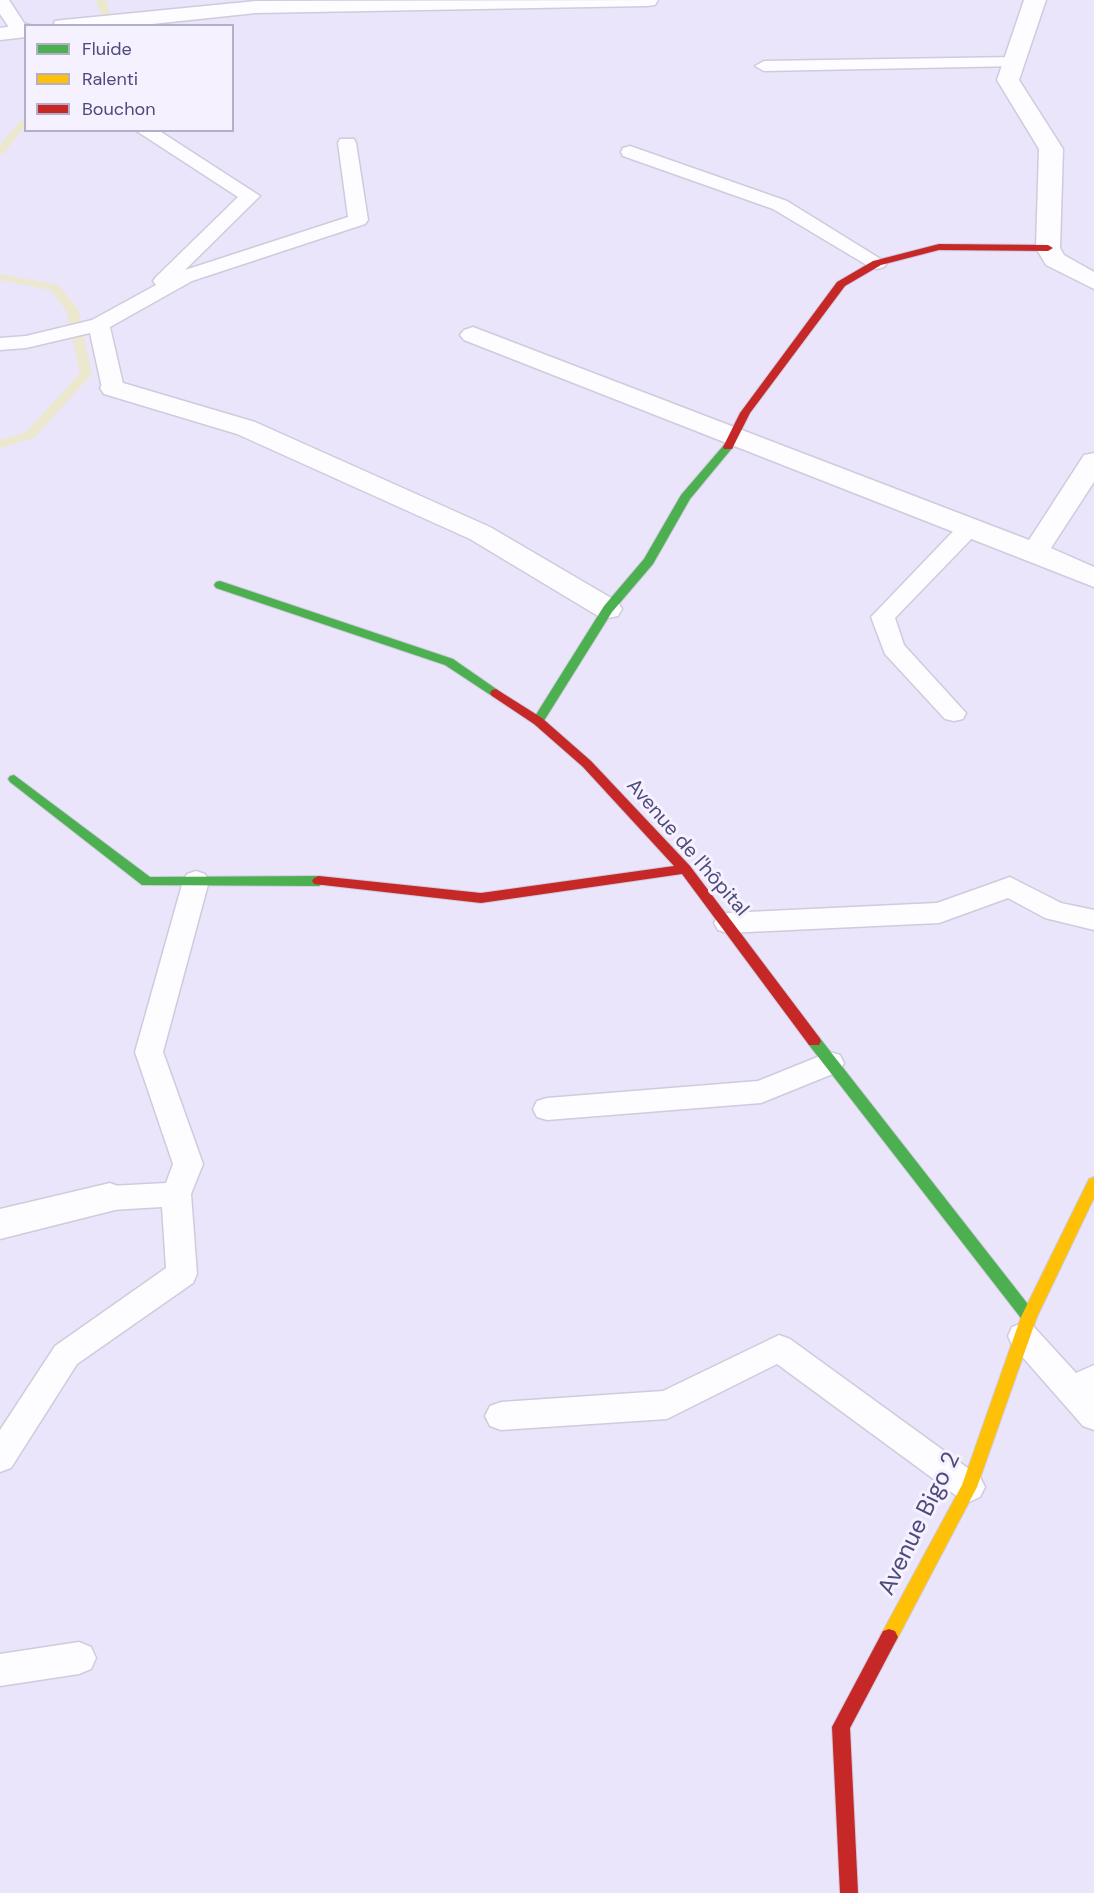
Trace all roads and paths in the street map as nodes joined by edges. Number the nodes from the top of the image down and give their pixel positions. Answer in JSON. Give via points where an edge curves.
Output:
{"nodes":[{"id":1,"x":0,"y":0,"type":"edge"},
{"id":2,"x":647,"y":0,"type":"edge"},
{"id":3,"x":1035,"y":0,"type":"edge"},
{"id":4,"x":523,"y":2,"type":"edge"},
{"id":5,"x":78,"y":24,"type":"edge"},
{"id":6,"x":15,"y":32,"type":"edge"},
{"id":7,"x":1014,"y":62,"type":"junction"},
{"id":8,"x":764,"y":66,"type":"dead end"},
{"id":9,"x":147,"y":132,"type":"edge"},
{"id":10,"x":346,"y":143,"type":"dead end"},
{"id":11,"x":630,"y":152,"type":"dead end"},
{"id":12,"x":1048,"y":248,"type":"junction"},
{"id":13,"x":877,"y":263,"type":"junction"},
{"id":14,"x":1094,"y":282,"type":"edge"},
{"id":15,"x":144,"y":299,"type":"junction"},
{"id":16,"x":99,"y":325,"type":"junction"},
{"id":17,"x":472,"y":335,"type":"dead end"},
{"id":18,"x":0,"y":344,"type":"edge"},
{"id":19,"x":113,"y":388,"type":"joint"},
{"id":20,"x":735,"y":435,"type":"junction"},
{"id":21,"x":1094,"y":461,"type":"edge"},
{"id":22,"x":970,"y":527,"type":"junction"},
{"id":23,"x":1035,"y":552,"type":"junction"},
{"id":24,"x":1094,"y":578,"type":"edge"},
{"id":25,"x":220,"y":585,"type":"dead end"},
{"id":26,"x":608,"y":609,"type":"junction"},
{"id":27,"x":954,"y":713,"type":"dead end"},
{"id":28,"x":538,"y":721,"type":"junction"},
{"id":29,"x":14,"y":779,"type":"dead end"},
{"id":30,"x":685,"y":869,"type":"junction"},
{"id":31,"x":196,"y":881,"type":"junction"},
{"id":32,"x":1094,"y":920,"type":"edge"},
{"id":33,"x":727,"y":922,"type":"junction"},
{"id":34,"x":830,"y":1063,"type":"junction"},
{"id":35,"x":546,"y":1108,"type":"dead end"},
{"id":36,"x":1094,"y":1183,"type":"edge"},
{"id":37,"x":176,"y":1194,"type":"junction"},
{"id":38,"x":110,"y":1198,"type":"joint"},
{"id":39,"x":0,"y":1224,"type":"edge"},
{"id":40,"x":1026,"y":1327,"type":"junction"},
{"id":41,"x":1083,"y":1385,"type":"edge"},
{"id":42,"x":501,"y":1416,"type":"dead end"},
{"id":43,"x":1094,"y":1416,"type":"edge"},
{"id":44,"x":0,"y":1458,"type":"edge"},
{"id":45,"x":969,"y":1486,"type":"junction"},
{"id":46,"x":79,"y":1658,"type":"dead end"},
{"id":47,"x":0,"y":1670,"type":"edge"},
{"id":48,"x":849,"y":1893,"type":"edge"}],
"edges":[{"from":1,"to":6,"type":"lane"},
{"from":2,"to":4,"type":"street"},
{"from":3,"to":7,"type":"street"},
{"from":4,"to":5,"type":"street","via":[[256,8]]},
{"from":7,"to":8,"type":"lane"},
{"from":7,"to":12,"type":"street","via":[[1008,80],[1051,149]]},
{"from":9,"to":15,"type":"lane","via":[[250,196]]},
{"from":10,"to":15,"type":"lane","via":[[358,220],[185,277]]},
{"from":11,"to":13,"type":"lane","via":[[780,206]]},
{"from":12,"to":13,"type":"street","via":[[939,247]]},
{"from":12,"to":14,"type":"street","via":[[1055,261]]},
{"from":13,"to":20,"type":"street","via":[[841,284],[746,413]]},
{"from":15,"to":16,"type":"lane"},
{"from":16,"to":18,"type":"lane"},
{"from":16,"to":19,"type":"lane"},
{"from":17,"to":20,"type":"street"},
{"from":19,"to":26,"type":"street","via":[[246,428],[278,442],[480,533]]},
{"from":20,"to":22,"type":"street"},
{"from":20,"to":26,"type":"street","via":[[725,454],[685,496],[650,561]]},
{"from":21,"to":23,"type":"street"},
{"from":22,"to":23,"type":"street"},
{"from":22,"to":27,"type":"lane","via":[[883,617],[893,648]]},
{"from":23,"to":24,"type":"street"},
{"from":25,"to":28,"type":"street","name":"Avenue de l'hôpital","via":[[449,662]]},
{"from":26,"to":28,"type":"street"},
{"from":28,"to":30,"type":"street","name":"Avenue de l'hôpital","via":[[587,764]]},
{"from":29,"to":31,"type":"street","via":[[147,882]]},
{"from":30,"to":31,"type":"street","via":[[481,898],[311,880]]},
{"from":30,"to":33,"type":"street","name":"Avenue de l'hôpital"},
{"from":31,"to":37,"type":"lane","via":[[149,1052],[188,1164]]},
{"from":32,"to":33,"type":"lane","via":[[1054,911],[1011,887],[939,913]]},
{"from":33,"to":34,"type":"street","name":"Avenue de l'hôpital"},
{"from":34,"to":35,"type":"lane","via":[[761,1092]]},
{"from":34,"to":40,"type":"street","name":"Avenue de l'hôpital"},
{"from":36,"to":40,"type":"street","name":"Avenue Bigo 2"},
{"from":37,"to":38,"type":"lane"},
{"from":37,"to":44,"type":"lane","via":[[182,1274],[66,1355]]},
{"from":38,"to":39,"type":"street"},
{"from":40,"to":41,"type":"lane"},
{"from":40,"to":45,"type":"street","name":"Avenue Bigo 2"},
{"from":41,"to":43,"type":"lane"},
{"from":42,"to":45,"type":"lane","via":[[667,1405],[779,1348]]},
{"from":45,"to":48,"type":"street","name":"Avenue Bigo 2","via":[[841,1727]]},
{"from":46,"to":47,"type":"lane"}]}
